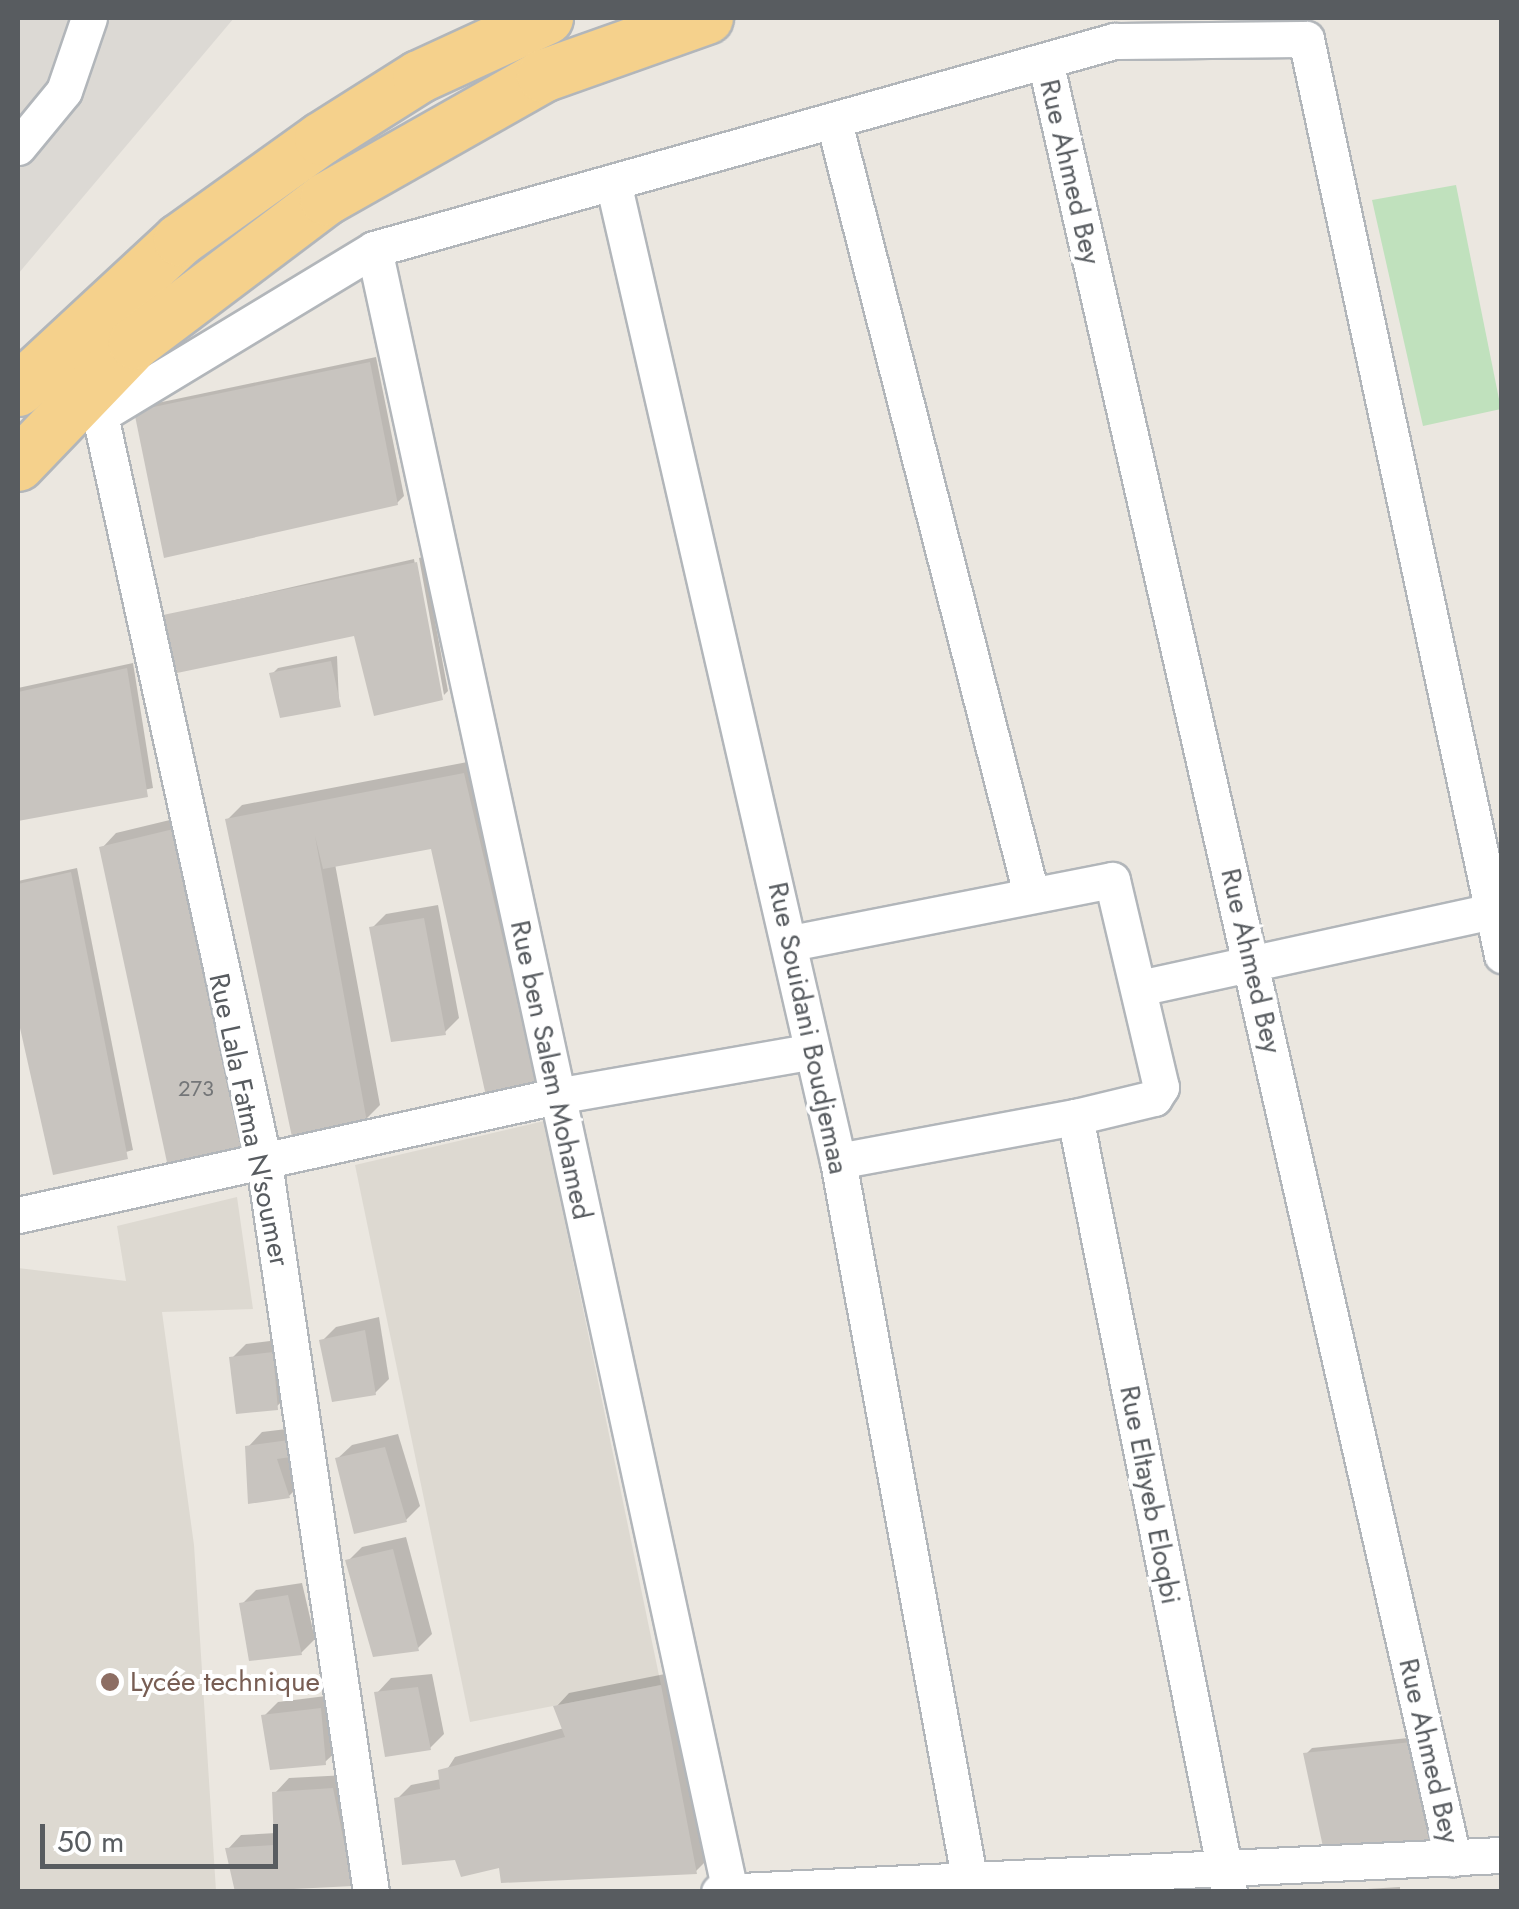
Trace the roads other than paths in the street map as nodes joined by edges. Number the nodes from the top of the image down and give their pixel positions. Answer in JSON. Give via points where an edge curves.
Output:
{"nodes":[{"id":1,"x":89,"y":18,"type":"edge"},
{"id":2,"x":547,"y":18,"type":"edge"},
{"id":3,"x":707,"y":18,"type":"edge"},
{"id":4,"x":1046,"y":65,"type":"junction"},
{"id":5,"x":834,"y":122,"type":"junction"},
{"id":6,"x":18,"y":147,"type":"edge"},
{"id":7,"x":613,"y":182,"type":"junction"},
{"id":8,"x":374,"y":249,"type":"junction"},
{"id":9,"x":18,"y":390,"type":"edge"},
{"id":10,"x":18,"y":465,"type":"edge"},
{"id":11,"x":1030,"y":890,"type":"junction"},
{"id":12,"x":1492,"y":911,"type":"junction"},
{"id":13,"x":791,"y":942,"type":"junction"},
{"id":14,"x":1502,"y":956,"type":"edge"},
{"id":15,"x":1252,"y":963,"type":"junction"},
{"id":16,"x":1139,"y":988,"type":"junction"},
{"id":17,"x":808,"y":1052,"type":"junction"},
{"id":18,"x":556,"y":1096,"type":"junction"},
{"id":19,"x":1075,"y":1117,"type":"junction"},
{"id":20,"x":838,"y":1160,"type":"junction"},
{"id":21,"x":264,"y":1164,"type":"junction"},
{"id":22,"x":18,"y":1215,"type":"edge"},
{"id":23,"x":1502,"y":1855,"type":"edge"},
{"id":24,"x":1454,"y":1858,"type":"junction"},
{"id":25,"x":970,"y":1882,"type":"junction"},
{"id":26,"x":1227,"y":1882,"type":"edge"},
{"id":27,"x":1272,"y":1882,"type":"edge"},
{"id":28,"x":730,"y":1891,"type":"edge"},
{"id":29,"x":370,"y":1892,"type":"edge"},
{"id":30,"x":719,"y":1892,"type":"edge"}],
"edges":[{"from":1,"to":6,"type":"street","via":[[64,91]]},
{"from":2,"to":9,"type":"highway","via":[[419,78],[320,139],[180,240]]},
{"from":3,"to":10,"type":"highway","via":[[543,76],[326,199],[135,343]]},
{"from":4,"to":5,"type":"street"},
{"from":4,"to":12,"type":"street","via":[[1114,41],[1306,39]]},
{"from":4,"to":15,"type":"street","name":"Rue Ahmed Bey"},
{"from":5,"to":7,"type":"street"},
{"from":5,"to":11,"type":"street"},
{"from":7,"to":8,"type":"street"},
{"from":7,"to":13,"type":"street","name":"Rue Souidani Boudjemaa"},
{"from":8,"to":18,"type":"street","name":"Rue ben Salem Mohamed"},
{"from":8,"to":21,"type":"street","name":"Rue Lala Fatma N'soumer","via":[[100,416]]},
{"from":11,"to":13,"type":"street"},
{"from":11,"to":16,"type":"street","via":[[1112,880]]},
{"from":12,"to":14,"type":"street"},
{"from":12,"to":15,"type":"street"},
{"from":13,"to":17,"type":"street","name":"Rue Souidani Boudjemaa"},
{"from":15,"to":16,"type":"street"},
{"from":15,"to":24,"type":"street","name":"Rue Ahmed Bey"},
{"from":16,"to":19,"type":"street","via":[[1159,1094]]},
{"from":17,"to":18,"type":"street"},
{"from":17,"to":20,"type":"street","name":"Rue Souidani Boudjemaa"},
{"from":18,"to":21,"type":"street"},
{"from":18,"to":28,"type":"street","name":"Rue ben Salem Mohamed"},
{"from":19,"to":20,"type":"street"},
{"from":19,"to":26,"type":"street","name":"Rue Eltayeb Eloqbi"},
{"from":20,"to":25,"type":"street","name":"Rue Souidani Boudjemaa"},
{"from":21,"to":22,"type":"street"},
{"from":21,"to":29,"type":"street","name":"Rue Lala Fatma N'soumer"},
{"from":23,"to":24,"type":"street"},
{"from":24,"to":27,"type":"street"},
{"from":25,"to":26,"type":"street"},
{"from":25,"to":28,"type":"street"},
{"from":26,"to":27,"type":"street"},
{"from":28,"to":30,"type":"street"}]}
